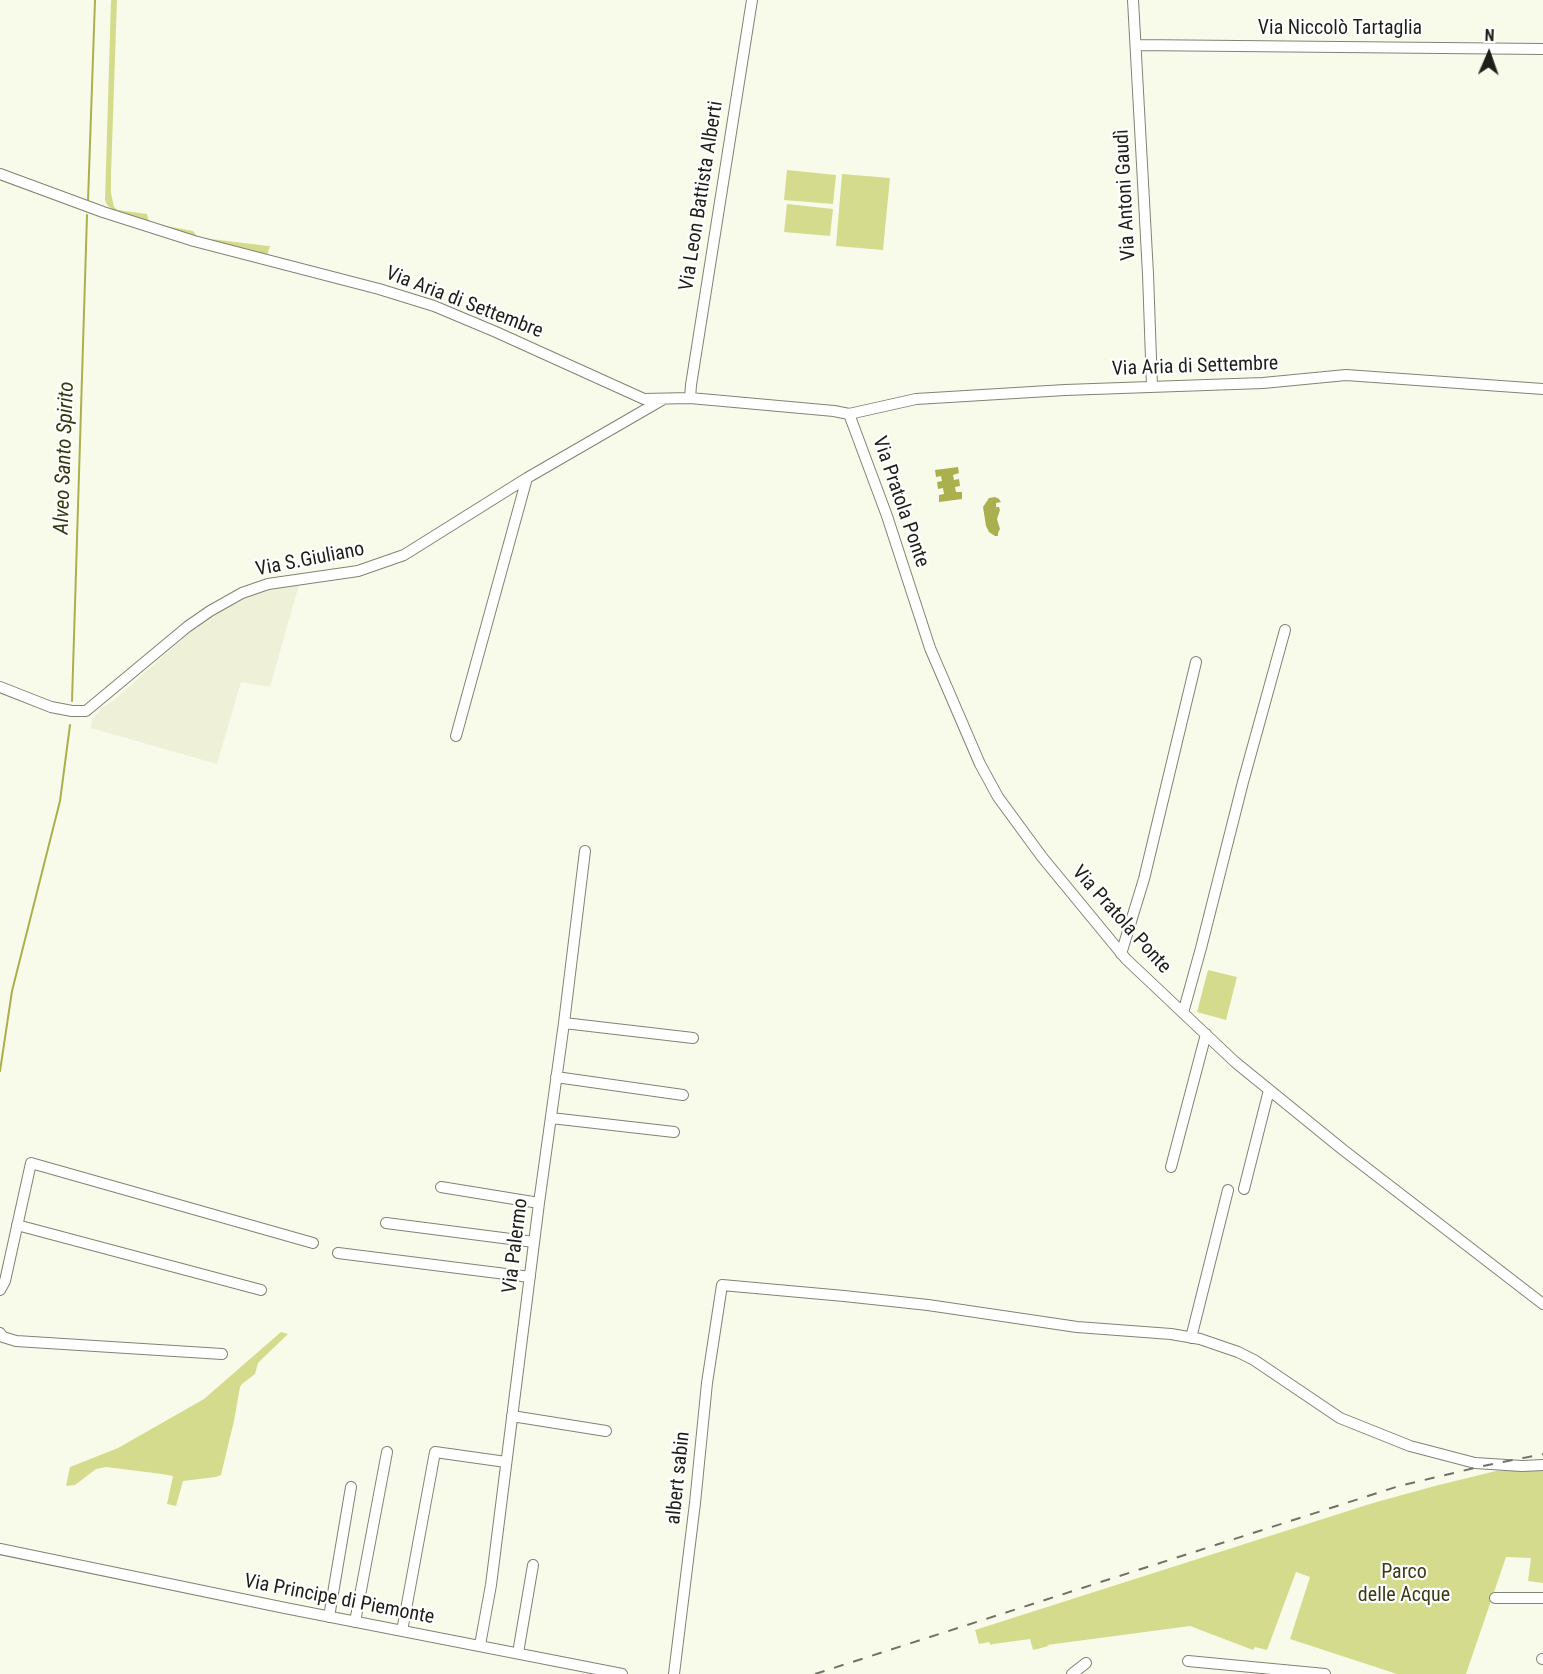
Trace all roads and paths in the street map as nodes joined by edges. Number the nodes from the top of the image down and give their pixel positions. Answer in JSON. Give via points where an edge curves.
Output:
{"nodes":[{"id":1,"x":752,"y":0,"type":"edge"},
{"id":2,"x":1133,"y":0,"type":"edge"},
{"id":3,"x":1136,"y":45,"type":"junction"},
{"id":4,"x":1543,"y":49,"type":"edge"},
{"id":5,"x":0,"y":174,"type":"edge"},
{"id":6,"x":1152,"y":387,"type":"junction"},
{"id":7,"x":1543,"y":389,"type":"edge"},
{"id":8,"x":690,"y":398,"type":"junction"},
{"id":9,"x":662,"y":400,"type":"junction"},
{"id":10,"x":849,"y":414,"type":"junction"},
{"id":11,"x":527,"y":478,"type":"junction"},
{"id":12,"x":1284,"y":630,"type":"dead end"},
{"id":13,"x":1196,"y":662,"type":"dead end"},
{"id":14,"x":0,"y":687,"type":"edge"},
{"id":15,"x":456,"y":736,"type":"dead end"},
{"id":16,"x":585,"y":850,"type":"dead end"},
{"id":17,"x":1121,"y":954,"type":"junction"},
{"id":18,"x":1183,"y":1013,"type":"junction"},
{"id":19,"x":564,"y":1023,"type":"junction"},
{"id":20,"x":1206,"y":1034,"type":"junction"},
{"id":21,"x":693,"y":1038,"type":"dead end"},
{"id":22,"x":556,"y":1077,"type":"junction"},
{"id":23,"x":1269,"y":1090,"type":"junction"},
{"id":24,"x":683,"y":1095,"type":"dead end"},
{"id":25,"x":551,"y":1118,"type":"junction"},
{"id":26,"x":674,"y":1132,"type":"dead end"},
{"id":27,"x":1171,"y":1167,"type":"dead end"},
{"id":28,"x":441,"y":1187,"type":"dead end"},
{"id":29,"x":1244,"y":1189,"type":"dead end"},
{"id":30,"x":1228,"y":1190,"type":"dead end"},
{"id":31,"x":539,"y":1203,"type":"junction"},
{"id":32,"x":386,"y":1223,"type":"dead end"},
{"id":33,"x":17,"y":1225,"type":"junction"},
{"id":34,"x":534,"y":1242,"type":"junction"},
{"id":35,"x":313,"y":1243,"type":"dead end"},
{"id":36,"x":339,"y":1253,"type":"dead end"},
{"id":37,"x":530,"y":1277,"type":"junction"},
{"id":38,"x":0,"y":1290,"type":"edge"},
{"id":39,"x":261,"y":1290,"type":"dead end"},
{"id":40,"x":1543,"y":1304,"type":"edge"},
{"id":41,"x":0,"y":1333,"type":"edge"},
{"id":42,"x":1191,"y":1338,"type":"junction"},
{"id":43,"x":222,"y":1354,"type":"dead end"},
{"id":44,"x":512,"y":1416,"type":"junction"},
{"id":45,"x":606,"y":1431,"type":"dead end"},
{"id":46,"x":387,"y":1452,"type":"dead end"},
{"id":47,"x":506,"y":1462,"type":"junction"},
{"id":48,"x":1543,"y":1465,"type":"edge"},
{"id":49,"x":351,"y":1487,"type":"dead end"},
{"id":50,"x":0,"y":1549,"type":"edge"},
{"id":51,"x":533,"y":1565,"type":"dead end"},
{"id":52,"x":1495,"y":1598,"type":"dead end"},
{"id":53,"x":1543,"y":1598,"type":"edge"},
{"id":54,"x":328,"y":1617,"type":"junction"},
{"id":55,"x":355,"y":1622,"type":"junction"},
{"id":56,"x":402,"y":1631,"type":"junction"},
{"id":57,"x":480,"y":1645,"type":"junction"},
{"id":58,"x":518,"y":1653,"type":"junction"},
{"id":59,"x":1188,"y":1661,"type":"dead end"},
{"id":60,"x":1086,"y":1663,"type":"dead end"},
{"id":61,"x":622,"y":1674,"type":"edge"},
{"id":62,"x":674,"y":1674,"type":"edge"},
{"id":63,"x":1072,"y":1674,"type":"edge"},
{"id":64,"x":1325,"y":1674,"type":"edge"}],
"edges":[{"from":1,"to":8,"type":"street","name":"Via Leon Battista Alberti"},
{"from":2,"to":3,"type":"street","name":"Via Antoni Gaudì"},
{"from":3,"to":4,"type":"street","name":"Via Niccolò Tartaglia"},
{"from":3,"to":6,"type":"street","name":"Via Antoni Gaudì"},
{"from":5,"to":9,"type":"street","name":"Via Aria di Settembre","via":[[194,241],[434,306],[644,399]]},
{"from":6,"to":7,"type":"street","name":"Via Aria di Settembre","via":[[1346,375]]},
{"from":6,"to":10,"type":"street","name":"Via Aria di Settembre","via":[[916,399]]},
{"from":8,"to":9,"type":"street","name":"Via Aria di Settembre"},
{"from":8,"to":10,"type":"street","name":"Via Aria di Settembre"},
{"from":9,"to":11,"type":"street","name":"Via S.Giuliano"},
{"from":10,"to":17,"type":"street","name":"Via Pratola Ponte","via":[[930,648],[980,764],[998,797],[1036,849]]},
{"from":11,"to":14,"type":"street","name":"Via S.Giuliano","via":[[404,555],[358,572],[268,584],[242,593],[187,627],[86,711],[51,707]]},
{"from":11,"to":15,"type":"street"},
{"from":12,"to":18,"type":"street"},
{"from":13,"to":17,"type":"street","via":[[1144,879]]},
{"from":16,"to":19,"type":"street","name":"Via Palermo"},
{"from":17,"to":18,"type":"street","name":"Via Pratola Ponte"},
{"from":18,"to":20,"type":"street","name":"Via Pratola Ponte"},
{"from":19,"to":21,"type":"street"},
{"from":19,"to":22,"type":"street","name":"Via Palermo"},
{"from":20,"to":23,"type":"street","name":"Via Pratola Ponte"},
{"from":20,"to":27,"type":"street"},
{"from":22,"to":24,"type":"street"},
{"from":22,"to":25,"type":"street","name":"Via Palermo"},
{"from":23,"to":29,"type":"street"},
{"from":23,"to":40,"type":"street","name":"Via Pratola Ponte"},
{"from":25,"to":26,"type":"street"},
{"from":25,"to":31,"type":"street","name":"Via Palermo"},
{"from":28,"to":31,"type":"street"},
{"from":30,"to":42,"type":"street"},
{"from":31,"to":34,"type":"street","name":"Via Palermo"},
{"from":32,"to":34,"type":"street"},
{"from":33,"to":35,"type":"street","via":[[31,1163]]},
{"from":33,"to":38,"type":"street"},
{"from":33,"to":39,"type":"street"},
{"from":34,"to":37,"type":"street","name":"Via Palermo"},
{"from":36,"to":37,"type":"street"},
{"from":37,"to":44,"type":"street","name":"Via Palermo"},
{"from":41,"to":43,"type":"street","via":[[16,1341]]},
{"from":42,"to":48,"type":"street","via":[[1238,1352],[1340,1418],[1410,1446],[1475,1462]]},
{"from":42,"to":62,"type":"street","name":"albert sabin","via":[[1077,1327],[928,1305],[722,1286]]},
{"from":44,"to":45,"type":"street"},
{"from":44,"to":47,"type":"street","name":"Via Palermo"},
{"from":46,"to":55,"type":"street"},
{"from":47,"to":56,"type":"street","via":[[435,1452]]},
{"from":47,"to":57,"type":"street","name":"Via Palermo"},
{"from":49,"to":54,"type":"street"},
{"from":50,"to":54,"type":"street","name":"Via Principe di Piemonte"},
{"from":51,"to":58,"type":"street"},
{"from":52,"to":53,"type":"street"},
{"from":54,"to":55,"type":"street","name":"Via Principe di Piemonte"},
{"from":55,"to":56,"type":"street","name":"Via Principe di Piemonte"},
{"from":56,"to":57,"type":"street","name":"Via Principe di Piemonte"},
{"from":57,"to":58,"type":"street","name":"Via Principe di Piemonte"},
{"from":58,"to":61,"type":"street","name":"Via Principe di Piemonte"},
{"from":59,"to":64,"type":"street"},
{"from":60,"to":63,"type":"street"}]}
